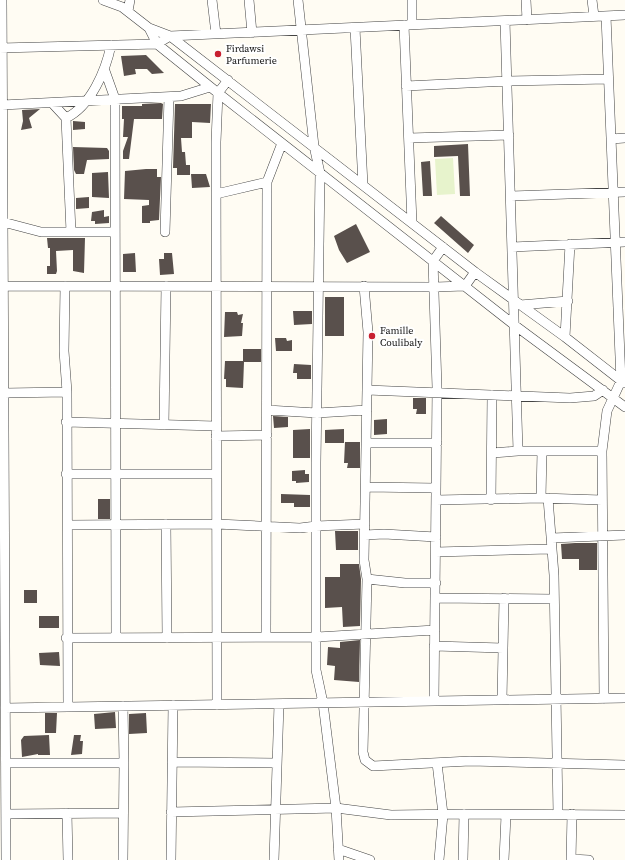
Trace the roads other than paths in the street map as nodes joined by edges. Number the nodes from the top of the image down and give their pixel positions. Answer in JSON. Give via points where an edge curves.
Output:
{"nodes":[{"id":1,"x":2,"y":0,"type":"edge"},
{"id":2,"x":103,"y":0,"type":"edge"},
{"id":3,"x":130,"y":0,"type":"edge"},
{"id":4,"x":212,"y":0,"type":"edge"},
{"id":5,"x":249,"y":0,"type":"edge"},
{"id":6,"x":298,"y":0,"type":"edge"},
{"id":7,"x":412,"y":0,"type":"edge"},
{"id":8,"x":526,"y":0,"type":"edge"},
{"id":9,"x":592,"y":0,"type":"edge"},
{"id":10,"x":128,"y":11,"type":"junction"},
{"id":11,"x":625,"y":15,"type":"edge"},
{"id":12,"x":594,"y":16,"type":"junction"},
{"id":13,"x":606,"y":16,"type":"junction"},
{"id":14,"x":528,"y":20,"type":"junction"},
{"id":15,"x":504,"y":21,"type":"junction"},
{"id":16,"x":408,"y":25,"type":"junction"},
{"id":17,"x":149,"y":28,"type":"junction"},
{"id":18,"x":355,"y":28,"type":"junction"},
{"id":19,"x":300,"y":30,"type":"junction"},
{"id":20,"x":252,"y":32,"type":"junction"},
{"id":21,"x":216,"y":34,"type":"junction"},
{"id":22,"x":170,"y":36,"type":"junction"},
{"id":23,"x":157,"y":44,"type":"junction"},
{"id":24,"x":111,"y":45,"type":"junction"},
{"id":25,"x":1,"y":48,"type":"edge"},
{"id":26,"x":105,"y":71,"type":"junction"},
{"id":27,"x":608,"y":79,"type":"junction"},
{"id":28,"x":228,"y":80,"type":"junction"},
{"id":29,"x":508,"y":81,"type":"junction"},
{"id":30,"x":406,"y":86,"type":"junction"},
{"id":31,"x":214,"y":90,"type":"junction"},
{"id":32,"x":169,"y":97,"type":"junction"},
{"id":33,"x":114,"y":99,"type":"junction"},
{"id":34,"x":86,"y":101,"type":"junction"},
{"id":35,"x":53,"y":104,"type":"junction"},
{"id":36,"x":2,"y":105,"type":"junction"},
{"id":37,"x":66,"y":118,"type":"junction"},
{"id":38,"x":509,"y":135,"type":"junction"},
{"id":39,"x":409,"y":138,"type":"junction"},
{"id":40,"x":625,"y":138,"type":"edge"},
{"id":41,"x":611,"y":139,"type":"junction"},
{"id":42,"x":282,"y":143,"type":"junction"},
{"id":43,"x":1,"y":145,"type":"edge"},
{"id":44,"x":314,"y":146,"type":"junction"},
{"id":45,"x":320,"y":173,"type":"junction"},
{"id":46,"x":268,"y":182,"type":"junction"},
{"id":47,"x":363,"y":185,"type":"junction"},
{"id":48,"x":613,"y":192,"type":"junction"},
{"id":49,"x":625,"y":192,"type":"edge"},
{"id":50,"x":216,"y":194,"type":"junction"},
{"id":51,"x":511,"y":196,"type":"junction"},
{"id":52,"x":1,"y":199,"type":"edge"},
{"id":53,"x":3,"y":222,"type":"junction"},
{"id":54,"x":412,"y":223,"type":"junction"},
{"id":55,"x":71,"y":232,"type":"junction"},
{"id":56,"x":115,"y":232,"type":"junction"},
{"id":57,"x":165,"y":232,"type":"dead end"},
{"id":58,"x":625,"y":242,"type":"edge"},
{"id":59,"x":615,"y":243,"type":"junction"},
{"id":60,"x":570,"y":244,"type":"junction"},
{"id":61,"x":442,"y":247,"type":"junction"},
{"id":62,"x":512,"y":247,"type":"junction"},
{"id":63,"x":434,"y":261,"type":"junction"},
{"id":64,"x":475,"y":272,"type":"junction"},
{"id":65,"x":2,"y":286,"type":"edge"},
{"id":66,"x":65,"y":286,"type":"junction"},
{"id":67,"x":115,"y":286,"type":"junction"},
{"id":68,"x":166,"y":286,"type":"junction"},
{"id":69,"x":217,"y":286,"type":"junction"},
{"id":70,"x":267,"y":286,"type":"junction"},
{"id":71,"x":318,"y":286,"type":"junction"},
{"id":72,"x":364,"y":286,"type":"junction"},
{"id":73,"x":465,"y":286,"type":"junction"},
{"id":74,"x":435,"y":287,"type":"junction"},
{"id":75,"x":568,"y":301,"type":"junction"},
{"id":76,"x":517,"y":303,"type":"junction"},
{"id":77,"x":513,"y":324,"type":"junction"},
{"id":78,"x":565,"y":337,"type":"junction"},
{"id":79,"x":2,"y":341,"type":"edge"},
{"id":80,"x":623,"y":382,"type":"edge"},
{"id":81,"x":367,"y":390,"type":"junction"},
{"id":82,"x":603,"y":390,"type":"junction"},
{"id":83,"x":67,"y":392,"type":"junction"},
{"id":84,"x":4,"y":393,"type":"junction"},
{"id":85,"x":436,"y":393,"type":"junction"},
{"id":86,"x":492,"y":395,"type":"junction"},
{"id":87,"x":516,"y":395,"type":"junction"},
{"id":88,"x":613,"y":398,"type":"junction"},
{"id":89,"x":625,"y":408,"type":"edge"},
{"id":90,"x":267,"y":410,"type":"junction"},
{"id":91,"x":367,"y":410,"type":"junction"},
{"id":92,"x":317,"y":413,"type":"junction"},
{"id":93,"x":66,"y":422,"type":"junction"},
{"id":94,"x":116,"y":424,"type":"junction"},
{"id":95,"x":164,"y":425,"type":"junction"},
{"id":96,"x":216,"y":426,"type":"junction"},
{"id":97,"x":267,"y":435,"type":"junction"},
{"id":98,"x":216,"y":436,"type":"junction"},
{"id":99,"x":436,"y":442,"type":"junction"},
{"id":100,"x":366,"y":443,"type":"junction"},
{"id":101,"x":518,"y":451,"type":"junction"},
{"id":102,"x":542,"y":451,"type":"junction"},
{"id":103,"x":602,"y":451,"type":"junction"},
{"id":104,"x":492,"y":454,"type":"junction"},
{"id":105,"x":66,"y":474,"type":"junction"},
{"id":106,"x":116,"y":474,"type":"junction"},
{"id":107,"x":216,"y":474,"type":"junction"},
{"id":108,"x":366,"y":487,"type":"junction"},
{"id":109,"x":436,"y":488,"type":"junction"},
{"id":110,"x":544,"y":498,"type":"junction"},
{"id":111,"x":436,"y":500,"type":"junction"},
{"id":112,"x":491,"y":500,"type":"junction"},
{"id":113,"x":602,"y":500,"type":"junction"},
{"id":114,"x":2,"y":524,"type":"edge"},
{"id":115,"x":116,"y":524,"type":"junction"},
{"id":116,"x":166,"y":524,"type":"junction"},
{"id":117,"x":217,"y":524,"type":"junction"},
{"id":118,"x":365,"y":524,"type":"junction"},
{"id":119,"x":68,"y":525,"type":"junction"},
{"id":120,"x":266,"y":525,"type":"junction"},
{"id":121,"x":316,"y":526,"type":"junction"},
{"id":122,"x":365,"y":535,"type":"junction"},
{"id":123,"x":603,"y":535,"type":"junction"},
{"id":124,"x":625,"y":536,"type":"edge"},
{"id":125,"x":436,"y":537,"type":"junction"},
{"id":126,"x":552,"y":538,"type":"junction"},
{"id":127,"x":551,"y":549,"type":"junction"},
{"id":128,"x":436,"y":552,"type":"junction"},
{"id":129,"x":367,"y":579,"type":"junction"},
{"id":130,"x":436,"y":583,"type":"junction"},
{"id":131,"x":436,"y":598,"type":"junction"},
{"id":132,"x":504,"y":598,"type":"junction"},
{"id":133,"x":554,"y":599,"type":"junction"},
{"id":134,"x":434,"y":630,"type":"junction"},
{"id":135,"x":364,"y":634,"type":"junction"},
{"id":136,"x":216,"y":636,"type":"junction"},
{"id":137,"x":266,"y":636,"type":"junction"},
{"id":138,"x":317,"y":636,"type":"junction"},
{"id":139,"x":116,"y":637,"type":"junction"},
{"id":140,"x":66,"y":638,"type":"junction"},
{"id":141,"x":167,"y":638,"type":"junction"},
{"id":142,"x":434,"y":646,"type":"junction"},
{"id":143,"x":503,"y":648,"type":"junction"},
{"id":144,"x":3,"y":676,"type":"edge"},
{"id":145,"x":625,"y":698,"type":"edge"},
{"id":146,"x":556,"y":699,"type":"junction"},
{"id":147,"x":604,"y":699,"type":"junction"},
{"id":148,"x":502,"y":700,"type":"junction"},
{"id":149,"x":434,"y":701,"type":"junction"},
{"id":150,"x":364,"y":702,"type":"junction"},
{"id":151,"x":323,"y":703,"type":"junction"},
{"id":152,"x":279,"y":704,"type":"junction"},
{"id":153,"x":217,"y":705,"type":"junction"},
{"id":154,"x":123,"y":706,"type":"junction"},
{"id":155,"x":173,"y":706,"type":"junction"},
{"id":156,"x":68,"y":707,"type":"junction"},
{"id":157,"x":5,"y":708,"type":"junction"},
{"id":158,"x":3,"y":724,"type":"edge"},
{"id":159,"x":172,"y":762,"type":"junction"},
{"id":160,"x":6,"y":763,"type":"junction"},
{"id":161,"x":277,"y":763,"type":"junction"},
{"id":162,"x":437,"y":763,"type":"junction"},
{"id":163,"x":124,"y":764,"type":"junction"},
{"id":164,"x":558,"y":764,"type":"junction"},
{"id":165,"x":625,"y":765,"type":"edge"},
{"id":166,"x":336,"y":808,"type":"junction"},
{"id":167,"x":275,"y":810,"type":"junction"},
{"id":168,"x":171,"y":812,"type":"junction"},
{"id":169,"x":67,"y":813,"type":"junction"},
{"id":170,"x":123,"y":813,"type":"junction"},
{"id":171,"x":6,"y":814,"type":"junction"},
{"id":172,"x":443,"y":814,"type":"junction"},
{"id":173,"x":464,"y":814,"type":"junction"},
{"id":174,"x":506,"y":814,"type":"junction"},
{"id":175,"x":558,"y":814,"type":"junction"},
{"id":176,"x":572,"y":814,"type":"junction"},
{"id":177,"x":625,"y":815,"type":"edge"},
{"id":178,"x":338,"y":849,"type":"junction"},
{"id":179,"x":6,"y":860,"type":"edge"},
{"id":180,"x":68,"y":860,"type":"edge"},
{"id":181,"x":123,"y":860,"type":"edge"},
{"id":182,"x":170,"y":860,"type":"edge"},
{"id":183,"x":274,"y":860,"type":"edge"},
{"id":184,"x":339,"y":860,"type":"edge"},
{"id":185,"x":370,"y":860,"type":"edge"},
{"id":186,"x":439,"y":860,"type":"edge"},
{"id":187,"x":463,"y":860,"type":"edge"},
{"id":188,"x":504,"y":860,"type":"edge"},
{"id":189,"x":571,"y":860,"type":"edge"},
{"id":190,"x":589,"y":860,"type":"edge"}],
"edges":[{"from":1,"to":25,"type":"street"},
{"from":2,"to":10,"type":"street"},
{"from":3,"to":10,"type":"street"},
{"from":4,"to":21,"type":"street"},
{"from":5,"to":20,"type":"street"},
{"from":6,"to":19,"type":"street"},
{"from":7,"to":16,"type":"street"},
{"from":8,"to":14,"type":"street"},
{"from":9,"to":12,"type":"street"},
{"from":10,"to":17,"type":"street"},
{"from":11,"to":13,"type":"street"},
{"from":12,"to":13,"type":"street"},
{"from":12,"to":14,"type":"street"},
{"from":13,"to":27,"type":"street"},
{"from":14,"to":15,"type":"street"},
{"from":15,"to":16,"type":"street"},
{"from":15,"to":29,"type":"street"},
{"from":16,"to":18,"type":"street"},
{"from":16,"to":30,"type":"street"},
{"from":17,"to":22,"type":"street"},
{"from":17,"to":23,"type":"street"},
{"from":18,"to":19,"type":"street"},
{"from":18,"to":47,"type":"street"},
{"from":19,"to":20,"type":"street"},
{"from":19,"to":44,"type":"street"},
{"from":20,"to":21,"type":"street"},
{"from":21,"to":22,"type":"street"},
{"from":22,"to":23,"type":"street"},
{"from":22,"to":28,"type":"street"},
{"from":23,"to":24,"type":"street"},
{"from":23,"to":31,"type":"street"},
{"from":24,"to":25,"type":"street"},
{"from":24,"to":26,"type":"street"},
{"from":25,"to":36,"type":"street"},
{"from":26,"to":33,"type":"street"},
{"from":26,"to":34,"type":"street"},
{"from":27,"to":29,"type":"street"},
{"from":27,"to":41,"type":"street"},
{"from":28,"to":31,"type":"street"},
{"from":28,"to":44,"type":"street"},
{"from":29,"to":30,"type":"street"},
{"from":29,"to":38,"type":"street"},
{"from":30,"to":39,"type":"street"},
{"from":31,"to":32,"type":"street"},
{"from":31,"to":42,"type":"street"},
{"from":31,"to":50,"type":"street"},
{"from":32,"to":33,"type":"street"},
{"from":32,"to":57,"type":"street"},
{"from":33,"to":34,"type":"street"},
{"from":33,"to":56,"type":"street"},
{"from":34,"to":35,"type":"street"},
{"from":34,"to":37,"type":"street","via":[[75,113]]},
{"from":35,"to":36,"type":"street"},
{"from":35,"to":37,"type":"street"},
{"from":36,"to":43,"type":"street"},
{"from":37,"to":55,"type":"street"},
{"from":38,"to":39,"type":"street"},
{"from":38,"to":51,"type":"street"},
{"from":39,"to":54,"type":"street"},
{"from":40,"to":41,"type":"street"},
{"from":41,"to":48,"type":"street"},
{"from":42,"to":45,"type":"street"},
{"from":42,"to":46,"type":"street"},
{"from":43,"to":52,"type":"street"},
{"from":44,"to":45,"type":"street"},
{"from":44,"to":47,"type":"street"},
{"from":45,"to":63,"type":"street"},
{"from":45,"to":71,"type":"street"},
{"from":46,"to":50,"type":"street"},
{"from":46,"to":70,"type":"street"},
{"from":47,"to":54,"type":"street"},
{"from":48,"to":49,"type":"street"},
{"from":48,"to":51,"type":"street"},
{"from":48,"to":59,"type":"street"},
{"from":50,"to":69,"type":"street"},
{"from":51,"to":62,"type":"street"},
{"from":52,"to":53,"type":"street"},
{"from":53,"to":55,"type":"street","via":[[42,232]]},
{"from":53,"to":65,"type":"street"},
{"from":54,"to":61,"type":"street"},
{"from":55,"to":56,"type":"street"},
{"from":56,"to":67,"type":"street"},
{"from":58,"to":59,"type":"street"},
{"from":59,"to":60,"type":"street"},
{"from":59,"to":80,"type":"street"},
{"from":60,"to":62,"type":"street"},
{"from":60,"to":75,"type":"street"},
{"from":61,"to":63,"type":"street"},
{"from":61,"to":64,"type":"street"},
{"from":62,"to":76,"type":"street"},
{"from":63,"to":73,"type":"street"},
{"from":63,"to":74,"type":"street"},
{"from":64,"to":73,"type":"street"},
{"from":64,"to":76,"type":"street"},
{"from":65,"to":66,"type":"street"},
{"from":65,"to":79,"type":"street"},
{"from":66,"to":67,"type":"street"},
{"from":66,"to":83,"type":"street","via":[[64,351]]},
{"from":67,"to":68,"type":"street"},
{"from":67,"to":94,"type":"street"},
{"from":68,"to":69,"type":"street"},
{"from":68,"to":95,"type":"street"},
{"from":69,"to":70,"type":"street"},
{"from":69,"to":96,"type":"street"},
{"from":70,"to":71,"type":"street"},
{"from":70,"to":90,"type":"street"},
{"from":71,"to":72,"type":"street"},
{"from":71,"to":92,"type":"street"},
{"from":72,"to":74,"type":"street"},
{"from":72,"to":81,"type":"street","via":[[368,332]]},
{"from":73,"to":74,"type":"street"},
{"from":73,"to":77,"type":"street"},
{"from":74,"to":85,"type":"street"},
{"from":75,"to":76,"type":"street"},
{"from":75,"to":78,"type":"street"},
{"from":76,"to":77,"type":"street"},
{"from":76,"to":78,"type":"street"},
{"from":77,"to":82,"type":"street"},
{"from":77,"to":87,"type":"street"},
{"from":78,"to":80,"type":"street"},
{"from":79,"to":84,"type":"street"},
{"from":80,"to":88,"type":"street"},
{"from":81,"to":85,"type":"street"},
{"from":81,"to":91,"type":"street"},
{"from":82,"to":87,"type":"street","via":[[594,396],[570,398]]},
{"from":82,"to":88,"type":"street"},
{"from":83,"to":84,"type":"street"},
{"from":83,"to":93,"type":"street"},
{"from":84,"to":114,"type":"street"},
{"from":85,"to":86,"type":"street"},
{"from":85,"to":99,"type":"street"},
{"from":86,"to":87,"type":"street"},
{"from":86,"to":104,"type":"street"},
{"from":87,"to":101,"type":"street"},
{"from":88,"to":89,"type":"street"},
{"from":88,"to":103,"type":"street","via":[[605,419]]},
{"from":90,"to":92,"type":"street"},
{"from":90,"to":97,"type":"street"},
{"from":91,"to":92,"type":"street"},
{"from":91,"to":100,"type":"street"},
{"from":92,"to":121,"type":"street"},
{"from":93,"to":94,"type":"street"},
{"from":93,"to":105,"type":"street"},
{"from":94,"to":95,"type":"street"},
{"from":94,"to":106,"type":"street"},
{"from":95,"to":96,"type":"street"},
{"from":96,"to":98,"type":"street"},
{"from":97,"to":98,"type":"street"},
{"from":97,"to":120,"type":"street"},
{"from":98,"to":107,"type":"street"},
{"from":99,"to":100,"type":"street"},
{"from":99,"to":109,"type":"street"},
{"from":100,"to":108,"type":"street"},
{"from":101,"to":102,"type":"street"},
{"from":101,"to":104,"type":"street"},
{"from":102,"to":103,"type":"street"},
{"from":102,"to":110,"type":"street"},
{"from":103,"to":113,"type":"street"},
{"from":104,"to":112,"type":"street"},
{"from":105,"to":106,"type":"street"},
{"from":105,"to":119,"type":"street"},
{"from":106,"to":107,"type":"street"},
{"from":106,"to":115,"type":"street"},
{"from":107,"to":117,"type":"street"},
{"from":108,"to":109,"type":"street"},
{"from":108,"to":118,"type":"street"},
{"from":109,"to":111,"type":"street"},
{"from":110,"to":112,"type":"street"},
{"from":110,"to":113,"type":"street"},
{"from":110,"to":126,"type":"street"},
{"from":111,"to":112,"type":"street"},
{"from":111,"to":125,"type":"street"},
{"from":113,"to":123,"type":"street"},
{"from":114,"to":144,"type":"street"},
{"from":115,"to":116,"type":"street"},
{"from":115,"to":119,"type":"street"},
{"from":115,"to":139,"type":"street"},
{"from":116,"to":117,"type":"street"},
{"from":116,"to":141,"type":"street"},
{"from":117,"to":120,"type":"street"},
{"from":117,"to":136,"type":"street"},
{"from":118,"to":121,"type":"street"},
{"from":118,"to":122,"type":"street"},
{"from":119,"to":140,"type":"street"},
{"from":120,"to":121,"type":"street","via":[[300,528]]},
{"from":120,"to":137,"type":"street"},
{"from":121,"to":138,"type":"street"},
{"from":122,"to":125,"type":"street"},
{"from":122,"to":129,"type":"street","via":[[364,560]]},
{"from":123,"to":124,"type":"street"},
{"from":123,"to":126,"type":"street"},
{"from":123,"to":147,"type":"street"},
{"from":125,"to":128,"type":"street"},
{"from":126,"to":127,"type":"street"},
{"from":127,"to":128,"type":"street"},
{"from":127,"to":133,"type":"street"},
{"from":128,"to":130,"type":"street"},
{"from":129,"to":130,"type":"street"},
{"from":129,"to":135,"type":"street"},
{"from":130,"to":131,"type":"street"},
{"from":131,"to":132,"type":"street"},
{"from":131,"to":134,"type":"street"},
{"from":132,"to":133,"type":"street"},
{"from":132,"to":143,"type":"street"},
{"from":133,"to":146,"type":"street"},
{"from":134,"to":135,"type":"street"},
{"from":134,"to":142,"type":"street"},
{"from":135,"to":138,"type":"street"},
{"from":135,"to":150,"type":"street"},
{"from":136,"to":137,"type":"street"},
{"from":136,"to":141,"type":"street"},
{"from":136,"to":153,"type":"street"},
{"from":137,"to":138,"type":"street"},
{"from":138,"to":151,"type":"street","via":[[316,670]]},
{"from":139,"to":140,"type":"street"},
{"from":139,"to":141,"type":"street"},
{"from":140,"to":156,"type":"street"},
{"from":142,"to":143,"type":"street"},
{"from":142,"to":149,"type":"street"},
{"from":143,"to":148,"type":"street"},
{"from":144,"to":157,"type":"street"},
{"from":145,"to":147,"type":"street"},
{"from":146,"to":147,"type":"street"},
{"from":146,"to":148,"type":"street"},
{"from":146,"to":164,"type":"street"},
{"from":148,"to":149,"type":"street"},
{"from":149,"to":150,"type":"street"},
{"from":150,"to":151,"type":"street"},
{"from":150,"to":162,"type":"street","via":[[363,752],[369,765]]},
{"from":151,"to":152,"type":"street"},
{"from":151,"to":166,"type":"street"},
{"from":152,"to":153,"type":"street"},
{"from":152,"to":161,"type":"street"},
{"from":153,"to":155,"type":"street"},
{"from":154,"to":155,"type":"street"},
{"from":154,"to":156,"type":"street"},
{"from":154,"to":163,"type":"street"},
{"from":155,"to":159,"type":"street"},
{"from":156,"to":157,"type":"street"},
{"from":157,"to":158,"type":"street"},
{"from":158,"to":160,"type":"street"},
{"from":159,"to":161,"type":"street"},
{"from":159,"to":168,"type":"street"},
{"from":160,"to":163,"type":"street"},
{"from":160,"to":171,"type":"street"},
{"from":161,"to":167,"type":"street"},
{"from":162,"to":164,"type":"street","via":[[470,761]]},
{"from":162,"to":172,"type":"street"},
{"from":163,"to":170,"type":"street"},
{"from":164,"to":165,"type":"street"},
{"from":164,"to":175,"type":"street"},
{"from":166,"to":167,"type":"street"},
{"from":166,"to":172,"type":"street","via":[[391,815]]},
{"from":166,"to":178,"type":"street"},
{"from":167,"to":168,"type":"street"},
{"from":167,"to":183,"type":"street"},
{"from":168,"to":182,"type":"street"},
{"from":169,"to":170,"type":"street"},
{"from":169,"to":171,"type":"street"},
{"from":169,"to":180,"type":"street"},
{"from":170,"to":181,"type":"street"},
{"from":171,"to":179,"type":"street"},
{"from":172,"to":173,"type":"street"},
{"from":172,"to":186,"type":"street"},
{"from":173,"to":174,"type":"street"},
{"from":173,"to":187,"type":"street"},
{"from":174,"to":175,"type":"street"},
{"from":174,"to":188,"type":"street"},
{"from":175,"to":176,"type":"street"},
{"from":176,"to":177,"type":"street"},
{"from":176,"to":189,"type":"street"},
{"from":178,"to":184,"type":"street"},
{"from":178,"to":185,"type":"street"},
{"from":189,"to":190,"type":"street"}]}
